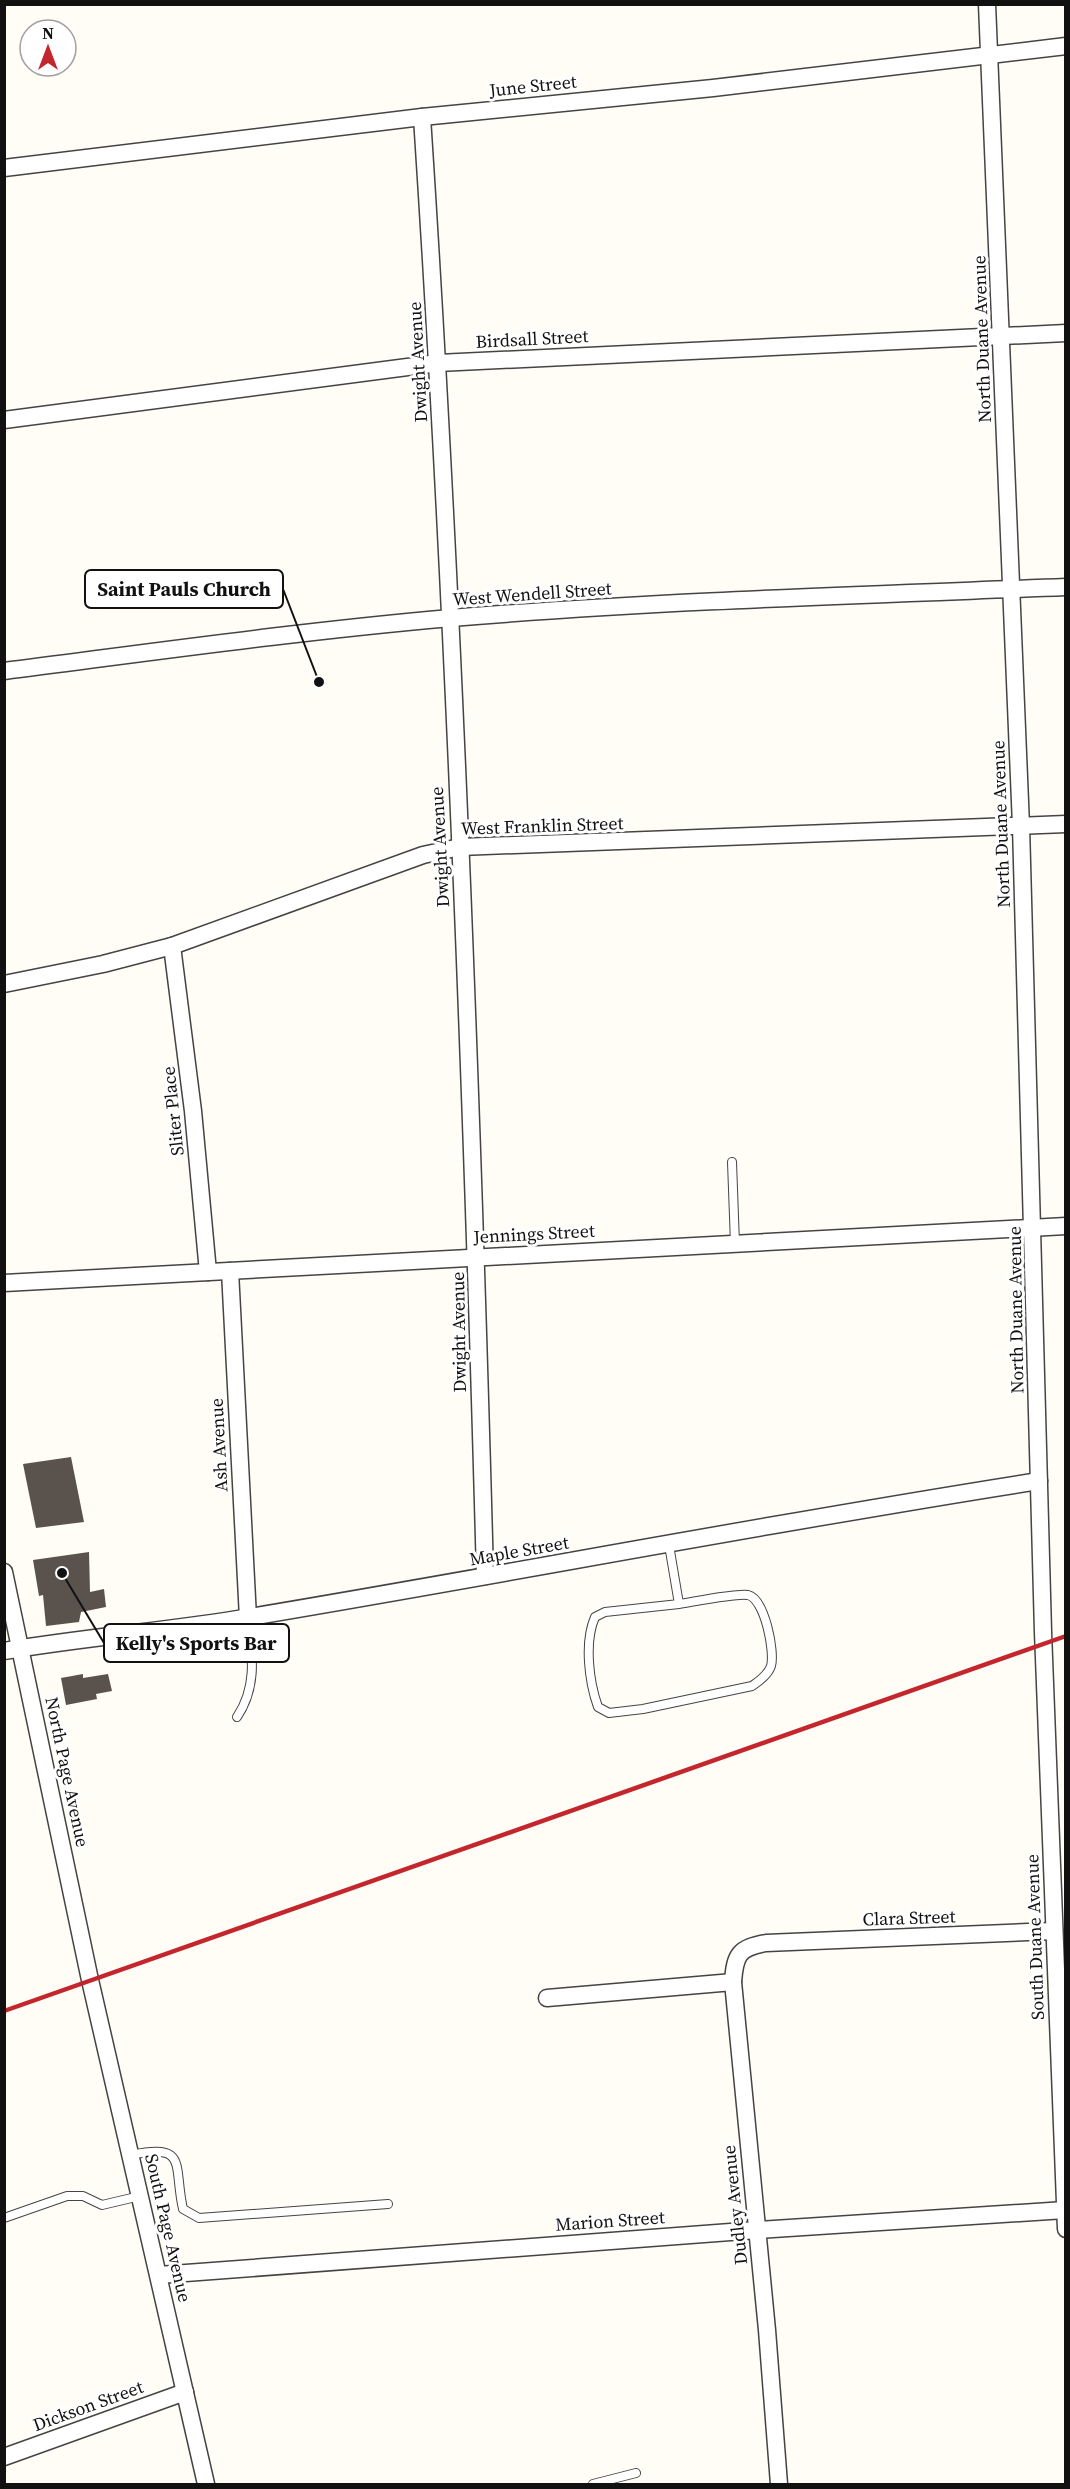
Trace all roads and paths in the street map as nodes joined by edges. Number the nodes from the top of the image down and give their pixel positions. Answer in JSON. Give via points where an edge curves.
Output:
{"nodes":[{"id":1,"x":987,"y":4,"type":"edge"},
{"id":2,"x":1065,"y":46,"type":"edge"},
{"id":3,"x":990,"y":54,"type":"junction"},
{"id":4,"x":422,"y":117,"type":"junction"},
{"id":5,"x":4,"y":168,"type":"edge"},
{"id":6,"x":1065,"y":333,"type":"edge"},
{"id":7,"x":1002,"y":337,"type":"junction"},
{"id":8,"x":438,"y":363,"type":"junction"},
{"id":9,"x":4,"y":420,"type":"edge"},
{"id":10,"x":1065,"y":587,"type":"edge"},
{"id":11,"x":1012,"y":589,"type":"junction"},
{"id":12,"x":449,"y":618,"type":"junction"},
{"id":13,"x":4,"y":671,"type":"edge"},
{"id":14,"x":1065,"y":824,"type":"edge"},
{"id":15,"x":1021,"y":826,"type":"junction"},
{"id":16,"x":460,"y":847,"type":"junction"},
{"id":17,"x":172,"y":946,"type":"junction"},
{"id":18,"x":4,"y":984,"type":"edge"},
{"id":19,"x":732,"y":1162,"type":"dead end"},
{"id":20,"x":1065,"y":1226,"type":"edge"},
{"id":21,"x":1034,"y":1227,"type":"junction"},
{"id":22,"x":735,"y":1244,"type":"junction"},
{"id":23,"x":476,"y":1256,"type":"junction"},
{"id":24,"x":230,"y":1271,"type":"junction"},
{"id":25,"x":208,"y":1272,"type":"junction"},
{"id":26,"x":4,"y":1283,"type":"edge"},
{"id":27,"x":1039,"y":1481,"type":"junction"},
{"id":28,"x":669,"y":1545,"type":"junction"},
{"id":29,"x":4,"y":1572,"type":"edge"},
{"id":30,"x":485,"y":1576,"type":"junction"},
{"id":31,"x":679,"y":1604,"type":"junction"},
{"id":32,"x":248,"y":1618,"type":"junction"},
{"id":33,"x":1044,"y":1643,"type":"joint"},
{"id":34,"x":13,"y":1649,"type":"edge"},
{"id":35,"x":237,"y":1717,"type":"dead end"},
{"id":36,"x":1054,"y":1932,"type":"junction"},
{"id":37,"x":766,"y":1942,"type":"joint"},
{"id":38,"x":90,"y":1980,"type":"joint"},
{"id":39,"x":733,"y":1982,"type":"junction"},
{"id":40,"x":547,"y":1998,"type":"dead end"},
{"id":41,"x":1061,"y":2019,"type":"edge"},
{"id":42,"x":131,"y":2155,"type":"junction"},
{"id":43,"x":140,"y":2196,"type":"junction"},
{"id":44,"x":388,"y":2204,"type":"dead end"},
{"id":45,"x":1065,"y":2210,"type":"edge"},
{"id":46,"x":4,"y":2218,"type":"edge"},
{"id":47,"x":1065,"y":2229,"type":"edge"},
{"id":48,"x":757,"y":2230,"type":"junction"},
{"id":49,"x":159,"y":2275,"type":"junction"},
{"id":50,"x":185,"y":2392,"type":"junction"},
{"id":51,"x":4,"y":2457,"type":"edge"},
{"id":52,"x":636,"y":2473,"type":"dead end"},
{"id":53,"x":206,"y":2484,"type":"edge"},
{"id":54,"x":593,"y":2484,"type":"edge"},
{"id":55,"x":779,"y":2484,"type":"edge"}],
"edges":[{"from":1,"to":3,"type":"street","name":"North Duane Avenue"},
{"from":2,"to":3,"type":"street","name":"June Street"},
{"from":3,"to":4,"type":"street","name":"June Street","via":[[713,88]]},
{"from":3,"to":7,"type":"street","name":"North Duane Avenue"},
{"from":4,"to":5,"type":"street","name":"June Street"},
{"from":4,"to":8,"type":"street","name":"Dwight Avenue"},
{"from":6,"to":7,"type":"street","name":"Birdsall Street"},
{"from":7,"to":8,"type":"street","name":"Birdsall Street"},
{"from":7,"to":11,"type":"street","name":"North Duane Avenue"},
{"from":8,"to":9,"type":"street","name":"Birdsall Street"},
{"from":8,"to":12,"type":"street","name":"Dwight Avenue"},
{"from":10,"to":11,"type":"street","name":"West Wendell Street"},
{"from":11,"to":12,"type":"street","name":"West Wendell Street"},
{"from":11,"to":15,"type":"street","name":"North Duane Avenue"},
{"from":12,"to":13,"type":"street","name":"West Wendell Street"},
{"from":12,"to":16,"type":"street","name":"Dwight Avenue"},
{"from":14,"to":15,"type":"street","name":"West Franklin Street"},
{"from":15,"to":16,"type":"street","name":"West Franklin Street"},
{"from":15,"to":21,"type":"street","name":"North Duane Avenue"},
{"from":16,"to":17,"type":"street","name":"West Franklin Street","via":[[423,855]]},
{"from":16,"to":23,"type":"street","name":"Dwight Avenue"},
{"from":17,"to":18,"type":"street","name":"West Franklin Street"},
{"from":17,"to":25,"type":"street","name":"Sliter Place"},
{"from":19,"to":22,"type":"lane"},
{"from":20,"to":21,"type":"street","name":"Jennings Street"},
{"from":21,"to":22,"type":"street","name":"Jennings Street"},
{"from":21,"to":27,"type":"street","name":"North Duane Avenue"},
{"from":22,"to":23,"type":"street","name":"Jennings Street"},
{"from":23,"to":24,"type":"street","name":"Jennings Street"},
{"from":23,"to":30,"type":"street","name":"Dwight Avenue"},
{"from":24,"to":25,"type":"street","name":"Jennings Street"},
{"from":24,"to":32,"type":"street","name":"Ash Avenue"},
{"from":25,"to":26,"type":"street","name":"Jennings Street"},
{"from":27,"to":28,"type":"street","name":"Maple Street"},
{"from":27,"to":33,"type":"street","name":"North Duane Avenue"},
{"from":28,"to":30,"type":"street","name":"Maple Street"},
{"from":28,"to":31,"type":"lane"},
{"from":29,"to":34,"type":"street","name":"North Page Avenue"},
{"from":30,"to":32,"type":"street","name":"Maple Street"},
{"from":31,"to":31,"type":"lane","via":[[748,1595],[758,1601],[765,1614],[771,1665],[765,1677],[752,1686],[643,1709],[609,1713],[598,1707],[592,1690],[590,1628],[595,1617],[605,1612]]},
{"from":32,"to":34,"type":"street","name":"Maple Street"},
{"from":32,"to":35,"type":"lane","via":[[253,1663],[249,1690]]},
{"from":33,"to":36,"type":"street","name":"South Duane Avenue"},
{"from":34,"to":38,"type":"street","name":"North Page Avenue"},
{"from":36,"to":37,"type":"street","name":"Clara Street"},
{"from":36,"to":41,"type":"street","name":"South Duane Avenue"},
{"from":37,"to":39,"type":"street","name":"Dudley Avenue","via":[[739,1953]]},
{"from":38,"to":42,"type":"street","name":"South Page Avenue"},
{"from":39,"to":40,"type":"street"},
{"from":39,"to":48,"type":"street","name":"Dudley Avenue"},
{"from":41,"to":45,"type":"street","name":"South Duane Avenue"},
{"from":42,"to":43,"type":"street","name":"South Page Avenue"},
{"from":42,"to":44,"type":"lane","via":[[158,2149],[167,2152],[176,2164],[183,2209],[199,2218]]},
{"from":43,"to":46,"type":"lane","via":[[102,2205],[83,2196],[67,2196]]},
{"from":43,"to":49,"type":"street","name":"South Page Avenue"},
{"from":45,"to":47,"type":"street","name":"South Duane Avenue"},
{"from":45,"to":48,"type":"street","name":"Marion Street"},
{"from":48,"to":49,"type":"street","name":"Marion Street"},
{"from":48,"to":55,"type":"street","name":"Dudley Avenue"},
{"from":49,"to":50,"type":"street","name":"South Page Avenue"},
{"from":50,"to":51,"type":"street","name":"Dickson Street"},
{"from":50,"to":53,"type":"street","name":"South Page Avenue"},
{"from":52,"to":54,"type":"lane"}]}
